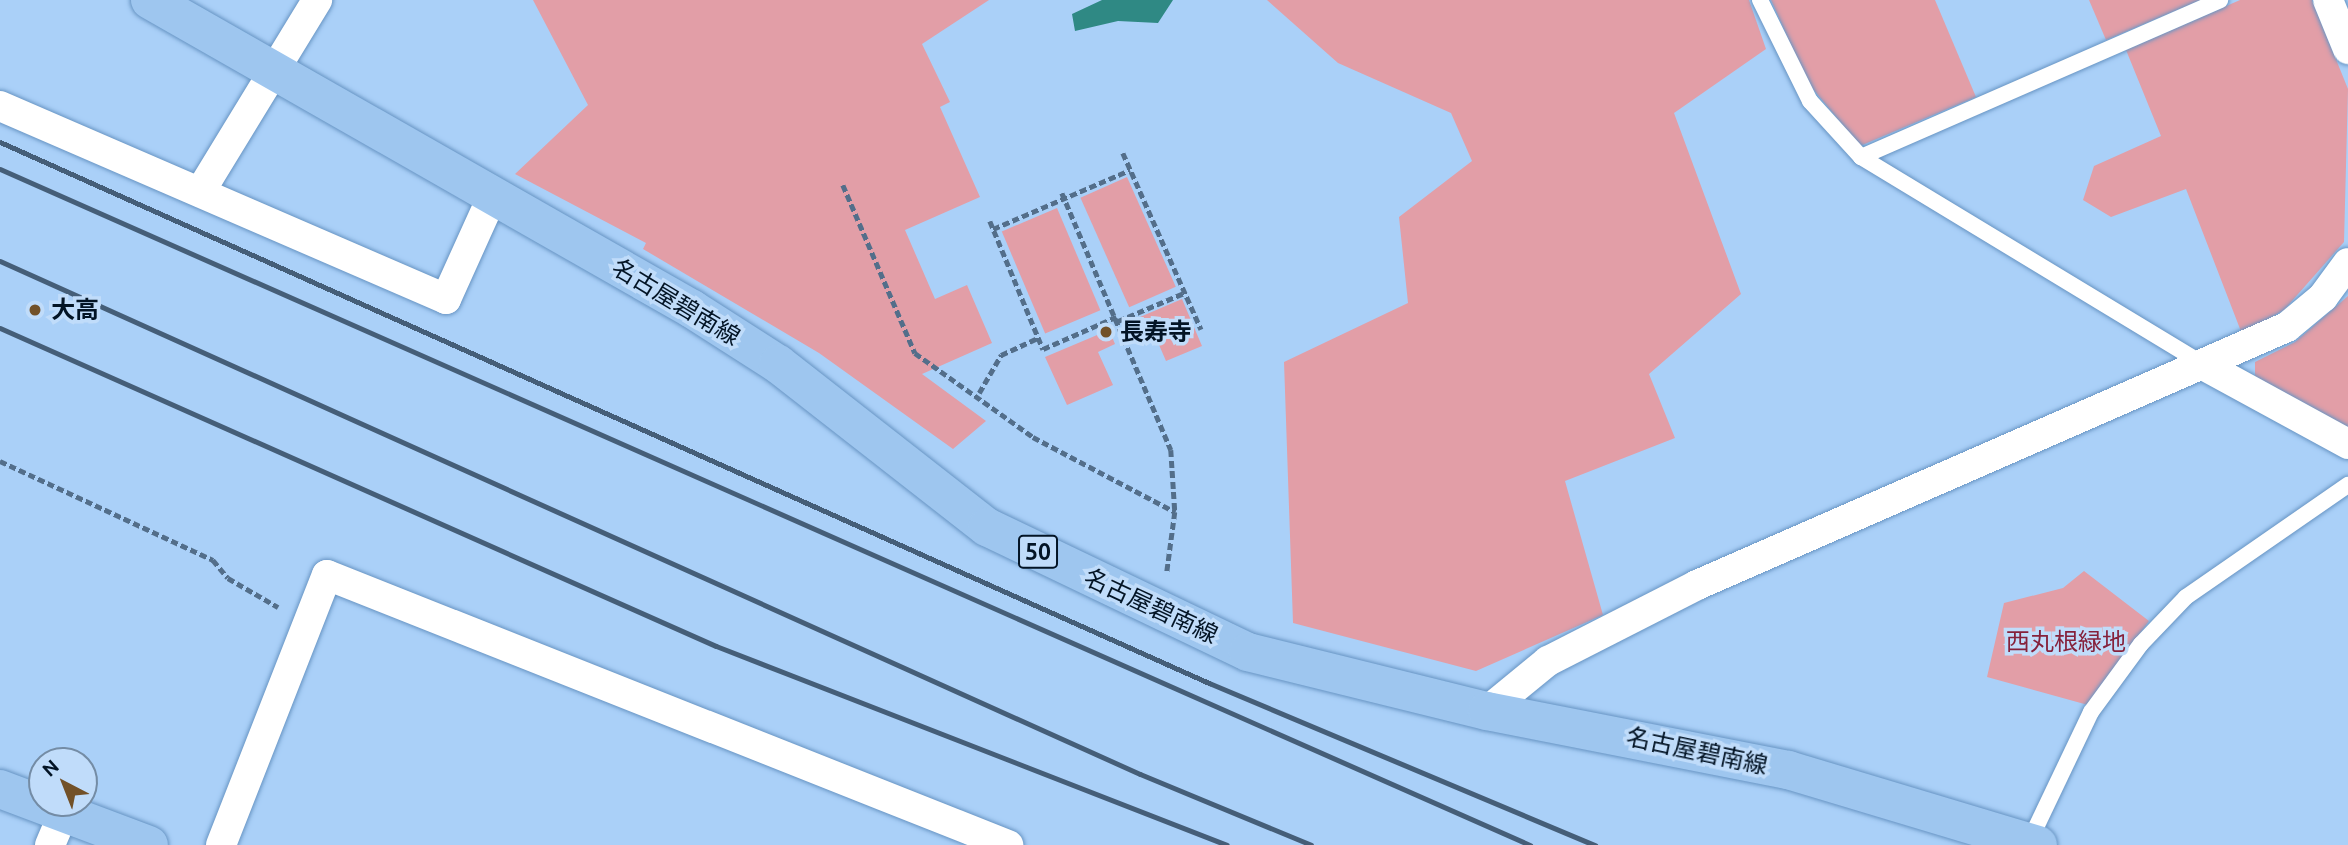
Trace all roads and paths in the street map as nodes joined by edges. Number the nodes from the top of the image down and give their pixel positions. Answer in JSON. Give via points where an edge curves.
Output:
{"nodes":[{"id":1,"x":150,"y":0,"type":"edge"},
{"id":2,"x":317,"y":0,"type":"edge"},
{"id":3,"x":1760,"y":0,"type":"edge"},
{"id":4,"x":2220,"y":0,"type":"edge"},
{"id":5,"x":2328,"y":0,"type":"edge"},
{"id":6,"x":2348,"y":49,"type":"edge"},
{"id":7,"x":274,"y":71,"type":"junction"},
{"id":8,"x":0,"y":106,"type":"edge"},
{"id":9,"x":1123,"y":153,"type":"dead end"},
{"id":10,"x":1861,"y":157,"type":"junction"},
{"id":11,"x":1130,"y":170,"type":"junction"},
{"id":12,"x":843,"y":185,"type":"dead end"},
{"id":13,"x":201,"y":192,"type":"junction"},
{"id":14,"x":493,"y":195,"type":"junction"},
{"id":15,"x":1063,"y":196,"type":"junction"},
{"id":16,"x":990,"y":221,"type":"dead end"},
{"id":17,"x":993,"y":229,"type":"junction"},
{"id":18,"x":2348,"y":263,"type":"edge"},
{"id":19,"x":1184,"y":293,"type":"junction"},
{"id":20,"x":1117,"y":319,"type":"junction"},
{"id":21,"x":1201,"y":330,"type":"dead end"},
{"id":22,"x":1038,"y":338,"type":"junction"},
{"id":23,"x":2207,"y":367,"type":"junction"},
{"id":24,"x":979,"y":393,"type":"junction"},
{"id":25,"x":2348,"y":444,"type":"edge"},
{"id":26,"x":0,"y":461,"type":"edge"},
{"id":27,"x":2348,"y":485,"type":"edge"},
{"id":28,"x":1175,"y":512,"type":"junction"},
{"id":29,"x":1154,"y":608,"type":"junction"},
{"id":30,"x":309,"y":625,"type":"junction"},
{"id":31,"x":1487,"y":711,"type":"junction"},
{"id":32,"x":0,"y":789,"type":"edge"},
{"id":33,"x":57,"y":830,"type":"edge"},
{"id":34,"x":2033,"y":843,"type":"edge"},
{"id":35,"x":149,"y":845,"type":"edge"},
{"id":36,"x":221,"y":845,"type":"edge"},
{"id":37,"x":1008,"y":845,"type":"edge"}],
"edges":[{"from":1,"to":7,"type":"main road","name":"名古屋碧南線","number":"50"},
{"from":2,"to":7,"type":"street"},
{"from":3,"to":10,"type":"lane","via":[[1810,101]]},
{"from":4,"to":10,"type":"lane"},
{"from":5,"to":6,"type":"street"},
{"from":7,"to":13,"type":"street"},
{"from":7,"to":14,"type":"main road","name":"名古屋碧南線","number":"50"},
{"from":8,"to":13,"type":"street"},
{"from":9,"to":11,"type":"path"},
{"from":10,"to":23,"type":"lane"},
{"from":11,"to":15,"type":"path"},
{"from":11,"to":19,"type":"path"},
{"from":12,"to":24,"type":"path","via":[[915,353]]},
{"from":13,"to":14,"type":"street","via":[[446,299]]},
{"from":14,"to":29,"type":"main road","name":"名古屋碧南線","number":"50","via":[[778,364],[987,527]]},
{"from":15,"to":17,"type":"path"},
{"from":15,"to":20,"type":"path"},
{"from":16,"to":17,"type":"path"},
{"from":17,"to":22,"type":"path"},
{"from":18,"to":23,"type":"street","via":[[2323,297],[2287,327]]},
{"from":19,"to":20,"type":"path"},
{"from":19,"to":21,"type":"path"},
{"from":20,"to":22,"type":"path","via":[[1043,349]]},
{"from":20,"to":28,"type":"path","via":[[1171,450]]},
{"from":22,"to":24,"type":"path","via":[[1001,355]]},
{"from":23,"to":25,"type":"street"},
{"from":23,"to":31,"type":"street","via":[[1697,585],[1548,661]]},
{"from":24,"to":28,"type":"path","via":[[1032,437]]},
{"from":26,"to":30,"type":"path","via":[[214,560],[228,578]]},
{"from":27,"to":34,"type":"lane","via":[[2186,597],[2148,636],[2091,712]]},
{"from":28,"to":29,"type":"path","via":[[1166,580]]},
{"from":29,"to":31,"type":"main road","name":"名古屋碧南線","number":"50","via":[[1248,652]]},
{"from":30,"to":36,"type":"street"},
{"from":30,"to":37,"type":"street","via":[[327,575]]},
{"from":31,"to":34,"type":"main road","name":"名古屋碧南線","number":"50","via":[[1788,771]]},
{"from":32,"to":33,"type":"main road"},
{"from":33,"to":35,"type":"main road"}]}
